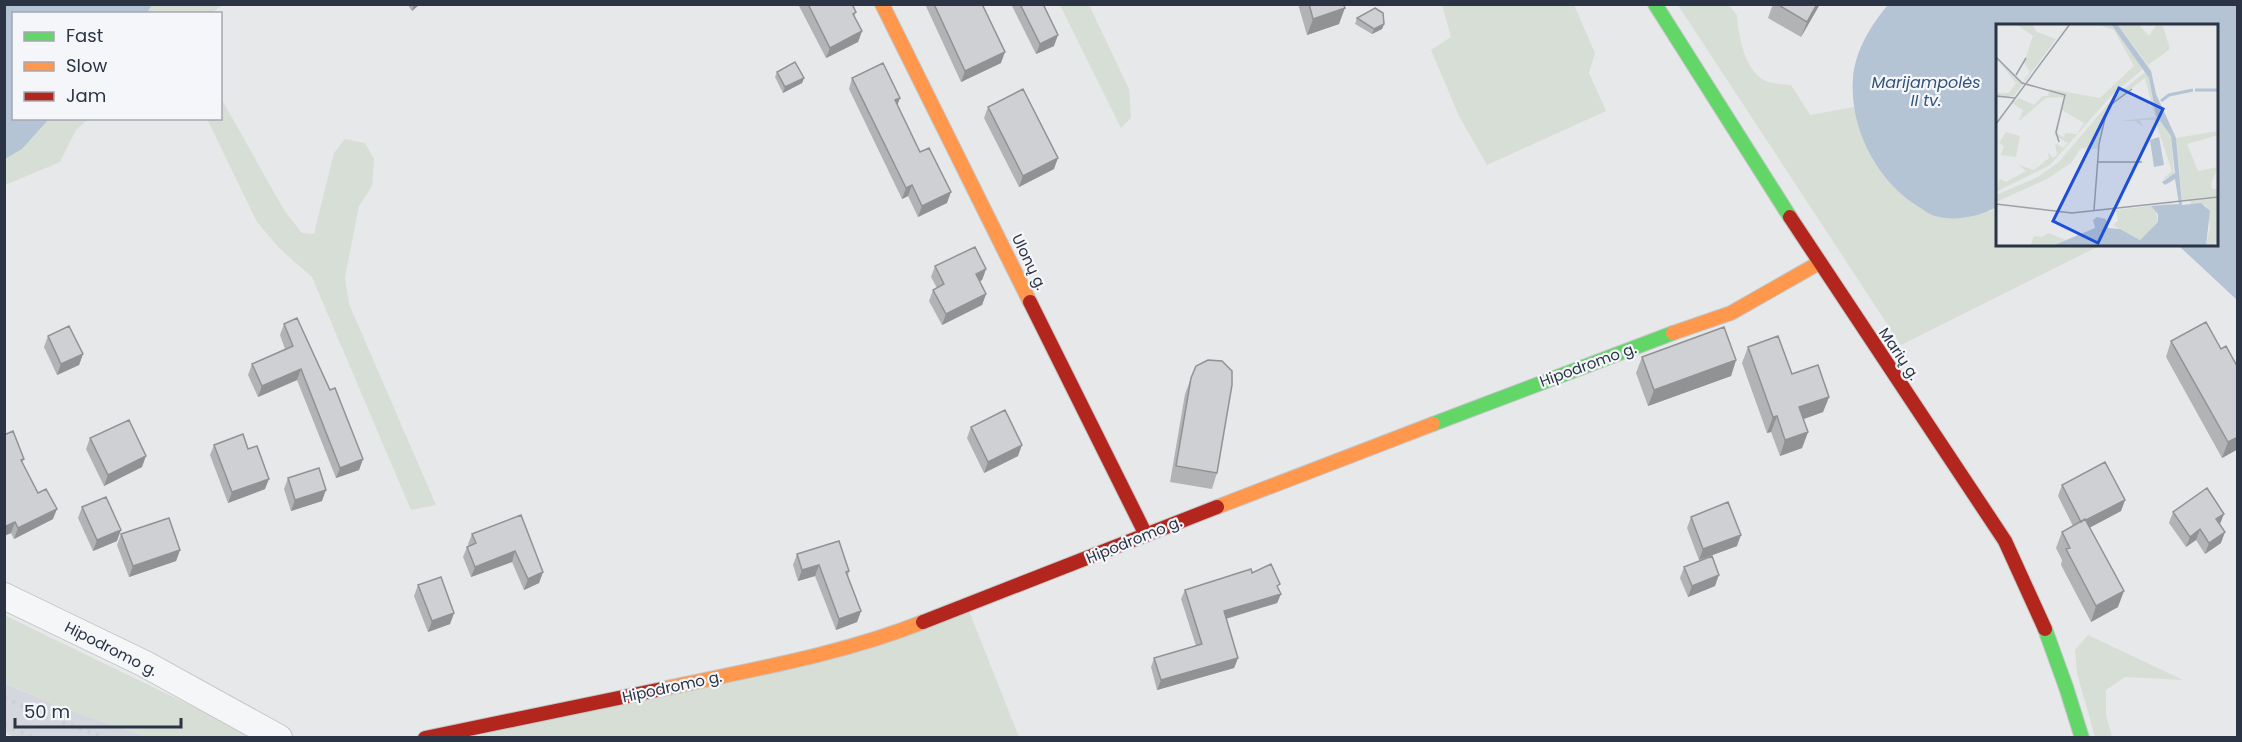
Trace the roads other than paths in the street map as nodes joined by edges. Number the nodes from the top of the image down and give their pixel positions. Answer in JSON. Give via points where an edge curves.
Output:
{"nodes":[{"id":1,"x":882,"y":4,"type":"edge"},
{"id":2,"x":1655,"y":4,"type":"edge"},
{"id":3,"x":1819,"y":263,"type":"junction"},
{"id":4,"x":1146,"y":535,"type":"junction"},
{"id":5,"x":4,"y":596,"type":"edge"},
{"id":6,"x":279,"y":738,"type":"edge"},
{"id":7,"x":425,"y":738,"type":"edge"},
{"id":8,"x":2082,"y":738,"type":"edge"}],
"edges":[{"from":1,"to":4,"type":"street","name":"Ulonų g."},
{"from":2,"to":3,"type":"street","name":"Marių g."},
{"from":3,"to":4,"type":"street","name":"Hipodromo g.","via":[[1731,313]]},
{"from":3,"to":8,"type":"street","name":"Marių g.","via":[[2005,541],[2030,590]]},
{"from":4,"to":7,"type":"street","name":"Hipodromo g.","via":[[906,629],[845,647]]},
{"from":5,"to":6,"type":"street","name":"Hipodromo g.","via":[[145,664]]}]}
